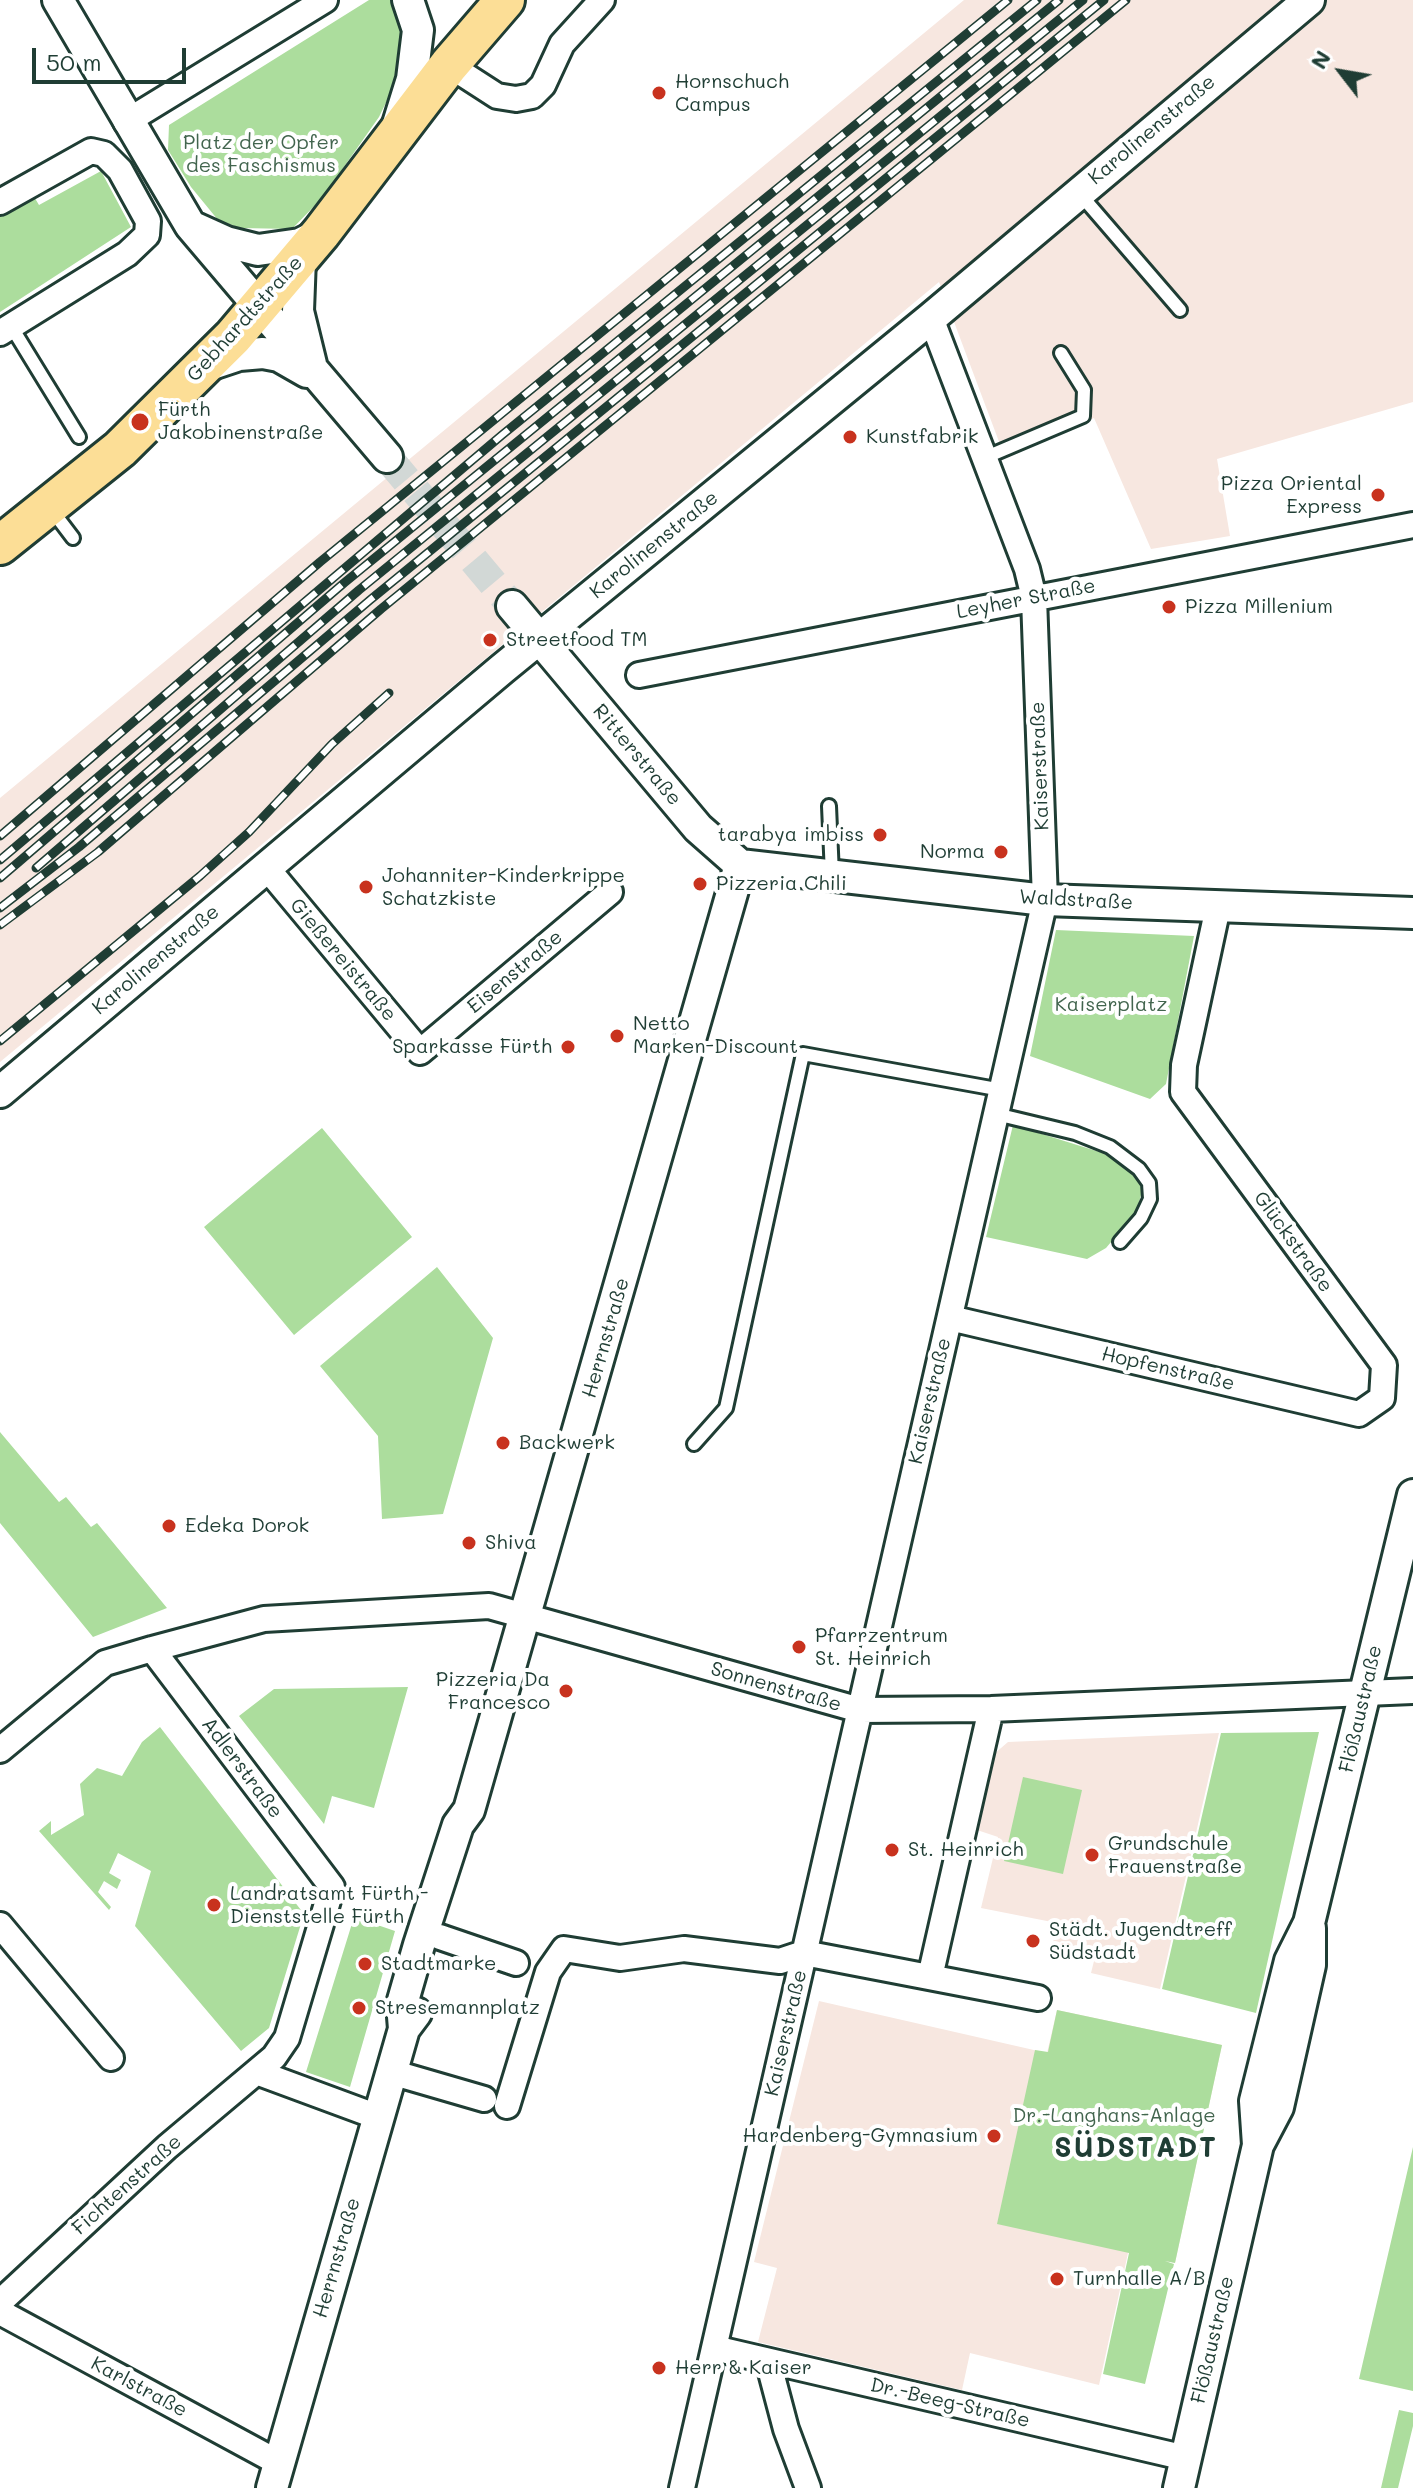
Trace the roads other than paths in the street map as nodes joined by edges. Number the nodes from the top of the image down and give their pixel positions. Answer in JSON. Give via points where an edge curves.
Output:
{"nodes":[{"id":1,"x":58,"y":0,"type":"edge"},
{"id":2,"x":325,"y":0,"type":"edge"},
{"id":3,"x":408,"y":0,"type":"edge"},
{"id":4,"x":505,"y":0,"type":"edge"},
{"id":5,"x":602,"y":0,"type":"edge"},
{"id":6,"x":1309,"y":0,"type":"edge"},
{"id":7,"x":418,"y":30,"type":"junction"},
{"id":8,"x":449,"y":65,"type":"junction"},
{"id":9,"x":126,"y":122,"type":"junction"},
{"id":10,"x":395,"y":134,"type":"junction"},
{"id":11,"x":1078,"y":192,"type":"junction"},
{"id":12,"x":0,"y":202,"type":"edge"},
{"id":13,"x":190,"y":225,"type":"junction"},
{"id":14,"x":310,"y":245,"type":"junction"},
{"id":15,"x":259,"y":308,"type":"junction"},
{"id":16,"x":1180,"y":310,"type":"dead end"},
{"id":17,"x":931,"y":318,"type":"junction"},
{"id":18,"x":6,"y":329,"type":"edge"},
{"id":19,"x":1061,"y":353,"type":"dead end"},
{"id":20,"x":206,"y":366,"type":"junction"},
{"id":21,"x":316,"y":377,"type":"junction"},
{"id":22,"x":79,"y":437,"type":"dead end"},
{"id":23,"x":387,"y":457,"type":"tunnel mouth"},
{"id":24,"x":984,"y":458,"type":"junction"},
{"id":25,"x":48,"y":506,"type":"junction"},
{"id":26,"x":1413,"y":525,"type":"edge"},
{"id":27,"x":73,"y":538,"type":"dead end"},
{"id":28,"x":0,"y":545,"type":"edge"},
{"id":29,"x":1034,"y":598,"type":"junction"},
{"id":30,"x":512,"y":606,"type":"tunnel mouth"},
{"id":31,"x":538,"y":641,"type":"junction"},
{"id":32,"x":639,"y":675,"type":"dead end"},
{"id":33,"x":829,"y":806,"type":"dead end"},
{"id":34,"x":740,"y":865,"type":"junction"},
{"id":35,"x":266,"y":867,"type":"junction"},
{"id":36,"x":832,"y":875,"type":"junction"},
{"id":37,"x":610,"y":892,"type":"dead end"},
{"id":38,"x":1045,"y":900,"type":"junction"},
{"id":39,"x":1218,"y":907,"type":"junction"},
{"id":40,"x":1413,"y":913,"type":"edge"},
{"id":41,"x":420,"y":1052,"type":"joint"},
{"id":42,"x":0,"y":1092,"type":"edge"},
{"id":43,"x":999,"y":1102,"type":"junction"},
{"id":44,"x":1120,"y":1242,"type":"dead end"},
{"id":45,"x":950,"y":1318,"type":"junction"},
{"id":46,"x":1382,"y":1398,"type":"joint"},
{"id":47,"x":694,"y":1444,"type":"dead end"},
{"id":48,"x":1413,"y":1495,"type":"edge"},
{"id":49,"x":524,"y":1617,"type":"junction"},
{"id":50,"x":152,"y":1649,"type":"junction"},
{"id":51,"x":1413,"y":1691,"type":"edge"},
{"id":52,"x":1364,"y":1692,"type":"junction"},
{"id":53,"x":991,"y":1709,"type":"junction"},
{"id":54,"x":860,"y":1710,"type":"junction"},
{"id":55,"x":0,"y":1750,"type":"edge"},
{"id":56,"x":469,"y":1810,"type":"junction"},
{"id":57,"x":0,"y":1925,"type":"edge"},
{"id":58,"x":440,"y":1937,"type":"junction"},
{"id":59,"x":804,"y":1953,"type":"junction"},
{"id":60,"x":516,"y":1963,"type":"dead end"},
{"id":61,"x":930,"y":1977,"type":"junction"},
{"id":62,"x":1038,"y":1998,"type":"dead end"},
{"id":63,"x":404,"y":2029,"type":"junction"},
{"id":64,"x":111,"y":2058,"type":"dead end"},
{"id":65,"x":391,"y":2072,"type":"junction"},
{"id":66,"x":259,"y":2073,"type":"junction"},
{"id":67,"x":378,"y":2117,"type":"junction"},
{"id":68,"x":0,"y":2302,"type":"edge"},
{"id":69,"x":0,"y":2312,"type":"edge"},
{"id":70,"x":714,"y":2348,"type":"junction"},
{"id":71,"x":768,"y":2361,"type":"junction"},
{"id":72,"x":1186,"y":2458,"type":"junction"},
{"id":73,"x":275,"y":2475,"type":"edge"},
{"id":74,"x":682,"y":2488,"type":"edge"},
{"id":75,"x":808,"y":2488,"type":"edge"},
{"id":76,"x":1179,"y":2488,"type":"edge"}],
"edges":[{"from":1,"to":9,"type":"street"},
{"from":2,"to":9,"type":"street"},
{"from":3,"to":7,"type":"street"},
{"from":4,"to":8,"type":"main road","name":"Gebhardtstraße"},
{"from":5,"to":8,"type":"street","via":[[562,44],[543,85],[532,96],[497,96]]},
{"from":6,"to":11,"type":"street","name":"Karolinenstraße"},
{"from":7,"to":8,"type":"street"},
{"from":7,"to":10,"type":"street","via":[[412,79]]},
{"from":8,"to":10,"type":"main road","name":"Gebhardtstraße"},
{"from":9,"to":13,"type":"street"},
{"from":10,"to":14,"type":"main road","name":"Gebhardtstraße"},
{"from":11,"to":16,"type":"lane"},
{"from":11,"to":17,"type":"street","name":"Karolinenstraße"},
{"from":12,"to":18,"type":"street","via":[[91,151],[104,154],[120,170],[148,221],[147,235],[127,254]]},
{"from":13,"to":14,"type":"street","via":[[258,250]]},
{"from":13,"to":15,"type":"street"},
{"from":14,"to":15,"type":"main road","name":"Gebhardtstraße"},
{"from":14,"to":21,"type":"street","via":[[298,311]]},
{"from":15,"to":20,"type":"main road","name":"Gebhardtstraße"},
{"from":15,"to":21,"type":"street"},
{"from":17,"to":24,"type":"street","name":"Kaiserstraße"},
{"from":17,"to":31,"type":"street","name":"Karolinenstraße"},
{"from":18,"to":22,"type":"lane"},
{"from":19,"to":24,"type":"lane","via":[[1084,390],[1083,416]]},
{"from":20,"to":21,"type":"street","via":[[263,353]]},
{"from":20,"to":25,"type":"main road","name":"Gebhardtstraße","via":[[120,449]]},
{"from":21,"to":23,"type":"street"},
{"from":24,"to":29,"type":"street","name":"Kaiserstraße"},
{"from":25,"to":27,"type":"lane"},
{"from":25,"to":28,"type":"main road","name":"Gebhardtstraße"},
{"from":26,"to":29,"type":"street","name":"Leyher Straße"},
{"from":29,"to":32,"type":"street","name":"Leyher Straße"},
{"from":29,"to":38,"type":"street","name":"Kaiserstraße"},
{"from":30,"to":31,"type":"street","name":"Ritterstraße"},
{"from":31,"to":34,"type":"street","name":"Ritterstraße","via":[[698,828]]},
{"from":31,"to":35,"type":"street","name":"Karolinenstraße"},
{"from":33,"to":36,"type":"lane"},
{"from":34,"to":36,"type":"street","name":"Waldstraße"},
{"from":34,"to":49,"type":"street","name":"Herrnstraße"},
{"from":35,"to":41,"type":"street","name":"Gießereistraße"},
{"from":35,"to":42,"type":"street","name":"Karolinenstraße"},
{"from":36,"to":38,"type":"street","name":"Waldstraße"},
{"from":37,"to":41,"type":"street","name":"Eisenstraße"},
{"from":38,"to":39,"type":"street","name":"Waldstraße"},
{"from":38,"to":43,"type":"street","name":"Kaiserstraße"},
{"from":39,"to":40,"type":"street","name":"Waldstraße"},
{"from":39,"to":46,"type":"street","name":"Glückstraße","via":[[1184,1065],[1183,1092],[1384,1365]]},
{"from":43,"to":44,"type":"lane","via":[[1110,1147],[1139,1169],[1149,1183],[1150,1199]]},
{"from":43,"to":45,"type":"street","name":"Kaiserstraße"},
{"from":43,"to":47,"type":"lane","via":[[803,1054],[726,1408]]},
{"from":45,"to":46,"type":"street","name":"Hopfenstraße","via":[[1359,1414]]},
{"from":45,"to":54,"type":"street","name":"Kaiserstraße"},
{"from":48,"to":52,"type":"street","name":"Flößaustraße"},
{"from":49,"to":50,"type":"street","name":"Sonnenstraße","via":[[489,1606],[264,1619]]},
{"from":49,"to":54,"type":"street","name":"Sonnenstraße"},
{"from":49,"to":56,"type":"street","name":"Herrnstraße"},
{"from":50,"to":55,"type":"street","name":"Sonnenstraße","via":[[105,1663]]},
{"from":50,"to":66,"type":"street","name":"Adlerstraße","via":[[332,1887],[287,2038]]},
{"from":51,"to":52,"type":"street","name":"Sonnenstraße"},
{"from":52,"to":53,"type":"street","name":"Sonnenstraße"},
{"from":52,"to":72,"type":"street","name":"Flößaustraße","via":[[1309,1923],[1310,1965],[1292,2049],[1278,2107],[1258,2145]]},
{"from":53,"to":54,"type":"street","name":"Sonnenstraße"},
{"from":53,"to":61,"type":"street"},
{"from":54,"to":59,"type":"street","name":"Kaiserstraße"},
{"from":56,"to":58,"type":"street","name":"Herrnstraße","via":[[472,1828]]},
{"from":56,"to":63,"type":"street","name":"Herrnstraße","via":[[458,1825],[419,1945],[402,2004]]},
{"from":57,"to":64,"type":"street"},
{"from":58,"to":60,"type":"street"},
{"from":58,"to":63,"type":"street","name":"Herrnstraße","via":[[418,2009]]},
{"from":59,"to":61,"type":"street"},
{"from":59,"to":65,"type":"street","via":[[780,1961],[684,1949],[620,1958],[564,1949],[548,1972],[495,2103]]},
{"from":59,"to":70,"type":"street","name":"Kaiserstraße"},
{"from":61,"to":62,"type":"street"},
{"from":63,"to":65,"type":"street","name":"Herrnstraße"},
{"from":65,"to":67,"type":"street","name":"Herrnstraße"},
{"from":66,"to":67,"type":"street"},
{"from":66,"to":68,"type":"street","name":"Fichtenstraße","via":[[167,2147]]},
{"from":67,"to":73,"type":"street","name":"Herrnstraße"},
{"from":69,"to":73,"type":"street","name":"Karlstraße"},
{"from":70,"to":71,"type":"street","name":"Dr.-Beeg-Straße"},
{"from":70,"to":74,"type":"street","name":"Kaiserstraße"},
{"from":71,"to":72,"type":"street","name":"Dr.-Beeg-Straße"},
{"from":71,"to":75,"type":"street"},
{"from":72,"to":76,"type":"street","name":"Flößaustraße"}]}
